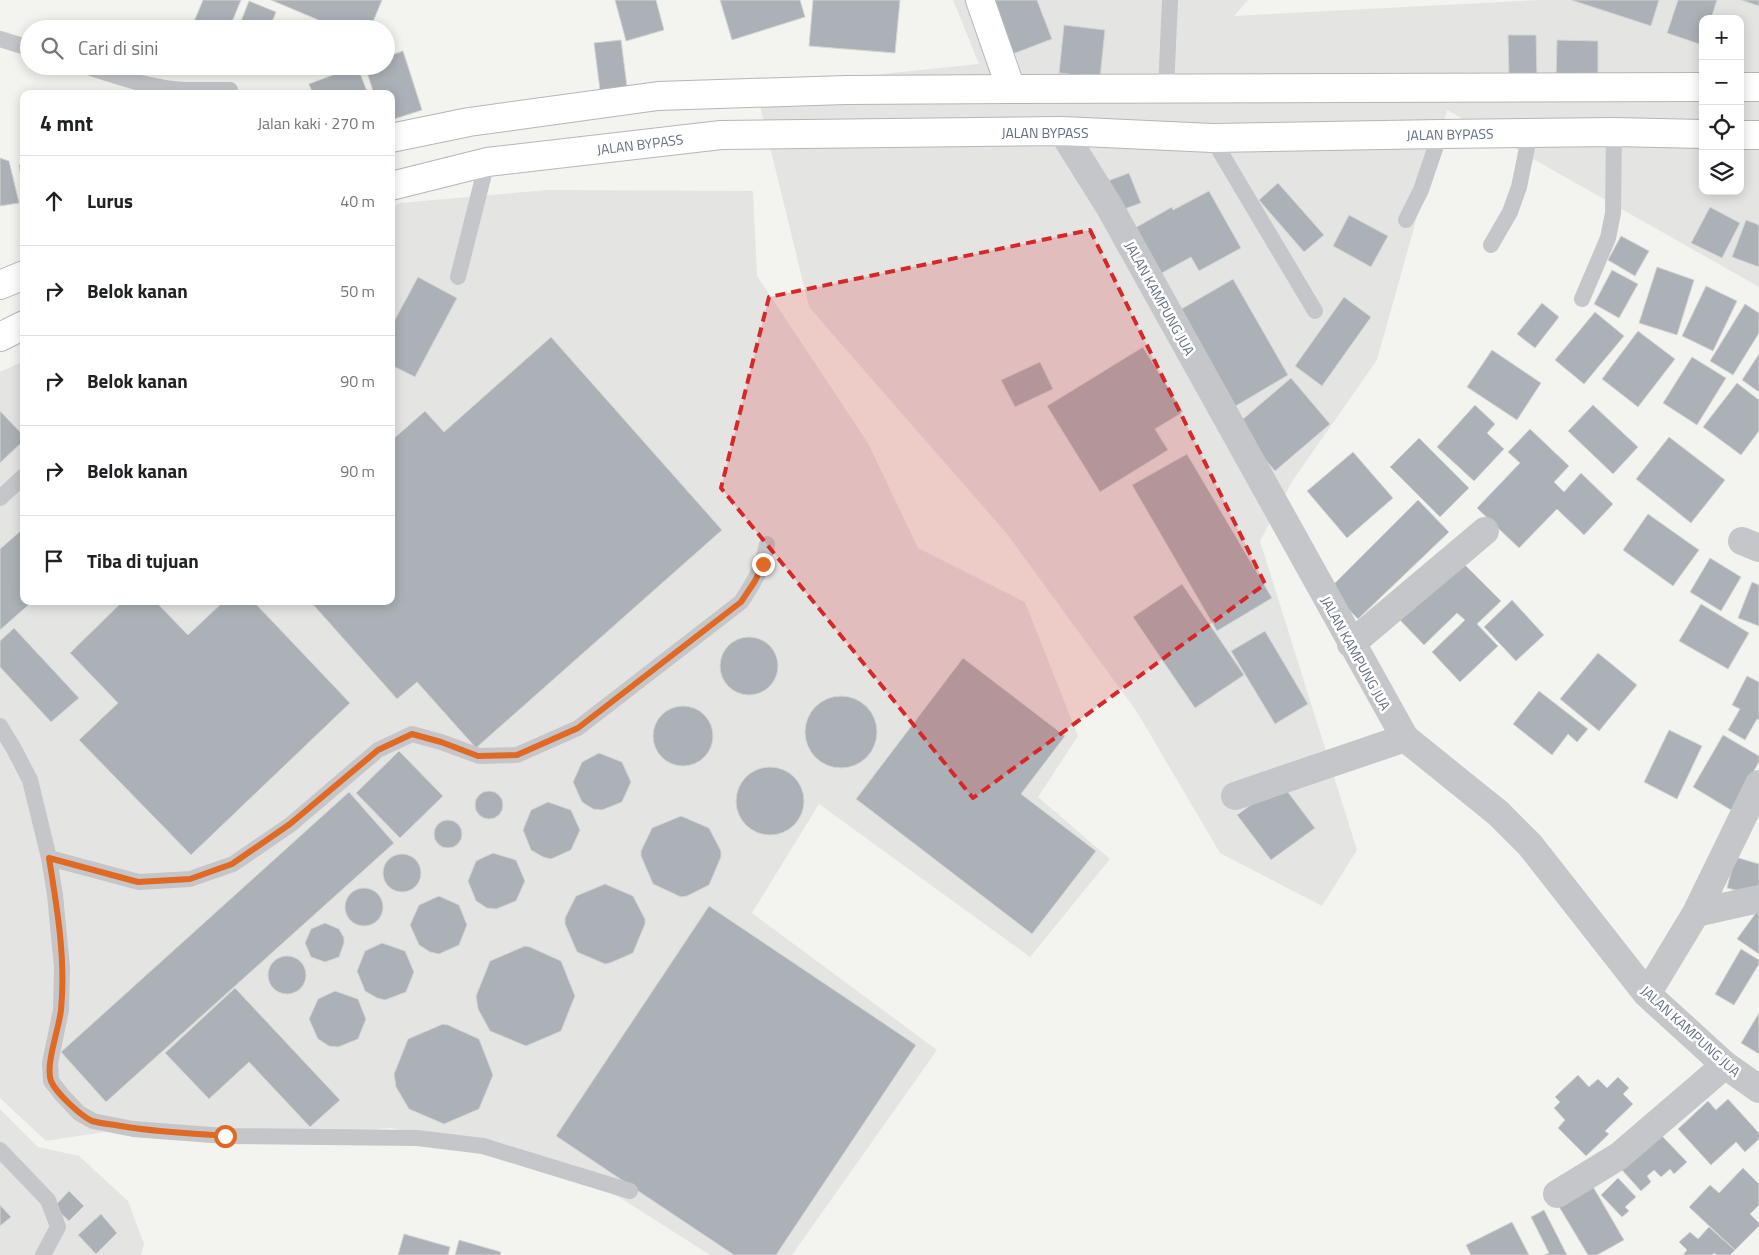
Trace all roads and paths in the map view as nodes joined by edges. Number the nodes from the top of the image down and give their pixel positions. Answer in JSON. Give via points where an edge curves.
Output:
{"nodes":[{"id":1,"x":980,"y":0,"type":"edge"},
{"id":2,"x":1170,"y":0,"type":"edge"},
{"id":3,"x":0,"y":39,"type":"edge"},
{"id":4,"x":20,"y":45,"type":"edge"},
{"id":5,"x":114,"y":75,"type":"edge"},
{"id":6,"x":1699,"y":87,"type":"edge"},
{"id":7,"x":1744,"y":87,"type":"edge"},
{"id":8,"x":1759,"y":87,"type":"edge"},
{"id":9,"x":1011,"y":89,"type":"junction"},
{"id":10,"x":1166,"y":89,"type":"junction"},
{"id":11,"x":171,"y":90,"type":"edge"},
{"id":12,"x":1062,"y":130,"type":"junction"},
{"id":13,"x":1614,"y":132,"type":"junction"},
{"id":14,"x":1530,"y":133,"type":"junction"},
{"id":15,"x":1440,"y":134,"type":"junction"},
{"id":16,"x":1699,"y":134,"type":"edge"},
{"id":17,"x":1744,"y":135,"type":"edge"},
{"id":18,"x":1759,"y":135,"type":"edge"},
{"id":19,"x":395,"y":137,"type":"edge"},
{"id":20,"x":1212,"y":138,"type":"junction"},
{"id":21,"x":487,"y":162,"type":"junction"},
{"id":22,"x":395,"y":185,"type":"edge"},
{"id":23,"x":1406,"y":220,"type":"dead end"},
{"id":24,"x":1491,"y":245,"type":"dead end"},
{"id":25,"x":20,"y":276,"type":"edge"},
{"id":26,"x":458,"y":277,"type":"dead end"},
{"id":27,"x":0,"y":285,"type":"edge"},
{"id":28,"x":1582,"y":299,"type":"dead end"},
{"id":29,"x":1315,"y":311,"type":"dead end"},
{"id":30,"x":20,"y":327,"type":"edge"},
{"id":31,"x":0,"y":337,"type":"edge"},
{"id":32,"x":20,"y":480,"type":"edge"},
{"id":33,"x":0,"y":498,"type":"edge"},
{"id":34,"x":1485,"y":531,"type":"dead end"},
{"id":35,"x":766,"y":544,"type":"dead end"},
{"id":36,"x":1351,"y":644,"type":"junction"},
{"id":37,"x":0,"y":726,"type":"edge"},
{"id":38,"x":1405,"y":738,"type":"junction"},
{"id":39,"x":1759,"y":784,"type":"edge"},
{"id":40,"x":1235,"y":796,"type":"dead end"},
{"id":41,"x":49,"y":858,"type":"junction"},
{"id":42,"x":1759,"y":899,"type":"edge"},
{"id":43,"x":1696,"y":913,"type":"junction"},
{"id":44,"x":1647,"y":994,"type":"junction"},
{"id":45,"x":1725,"y":1065,"type":"junction"},
{"id":46,"x":1759,"y":1089,"type":"edge"},
{"id":47,"x":0,"y":1150,"type":"edge"},
{"id":48,"x":630,"y":1191,"type":"dead end"},
{"id":49,"x":1558,"y":1194,"type":"dead end"},
{"id":50,"x":43,"y":1255,"type":"edge"}],
"edges":[{"from":1,"to":9,"type":"main road"},
{"from":2,"to":10,"type":"lane"},
{"from":3,"to":4,"type":"lane"},
{"from":5,"to":11,"type":"lane"},
{"from":6,"to":10,"type":"main road"},
{"from":7,"to":8,"type":"main road"},
{"from":9,"to":10,"type":"main road"},
{"from":9,"to":19,"type":"main road","via":[[658,96],[469,122]]},
{"from":12,"to":20,"type":"main road","name":"JALAN BYPASS"},
{"from":12,"to":21,"type":"main road","name":"JALAN BYPASS","via":[[722,135]]},
{"from":12,"to":36,"type":"street","name":"JALAN KAMPUNG JUA","via":[[1109,206]]},
{"from":13,"to":14,"type":"main road","name":"JALAN BYPASS"},
{"from":13,"to":16,"type":"main road","name":"JALAN BYPASS"},
{"from":13,"to":28,"type":"lane","via":[[1613,212],[1608,238]]},
{"from":14,"to":15,"type":"main road","name":"JALAN BYPASS"},
{"from":14,"to":24,"type":"lane","via":[[1519,187],[1510,212]]},
{"from":15,"to":20,"type":"main road","name":"JALAN BYPASS"},
{"from":15,"to":23,"type":"lane","via":[[1421,190]]},
{"from":17,"to":18,"type":"main road"},
{"from":20,"to":29,"type":"lane"},
{"from":21,"to":22,"type":"main road","name":"JALAN BYPASS"},
{"from":21,"to":26,"type":"lane"},
{"from":25,"to":27,"type":"main road"},
{"from":30,"to":31,"type":"main road"},
{"from":32,"to":33,"type":"lane"},
{"from":34,"to":36,"type":"street"},
{"from":35,"to":41,"type":"lane","via":[[763,564],[741,602],[578,728],[517,755],[478,756],[412,734],[378,750],[290,824],[232,864],[190,879],[138,882]]},
{"from":36,"to":38,"type":"street","name":"JALAN KAMPUNG JUA"},
{"from":37,"to":41,"type":"lane","via":[[30,780]]},
{"from":38,"to":40,"type":"street"},
{"from":38,"to":44,"type":"street","name":"JALAN KAMPUNG JUA","via":[[1498,813],[1530,845]]},
{"from":39,"to":43,"type":"street"},
{"from":41,"to":48,"type":"lane","via":[[62,967],[61,1010],[50,1063],[51,1082],[79,1113],[93,1121],[133,1129],[225,1136],[417,1138],[483,1146]]},
{"from":42,"to":43,"type":"street"},
{"from":43,"to":44,"type":"street"},
{"from":44,"to":45,"type":"street","name":"JALAN KAMPUNG JUA"},
{"from":45,"to":46,"type":"street","name":"JALAN KAMPUNG JUA"},
{"from":45,"to":49,"type":"street","via":[[1619,1156]]},
{"from":47,"to":50,"type":"lane","via":[[48,1200],[58,1227]]}]}
